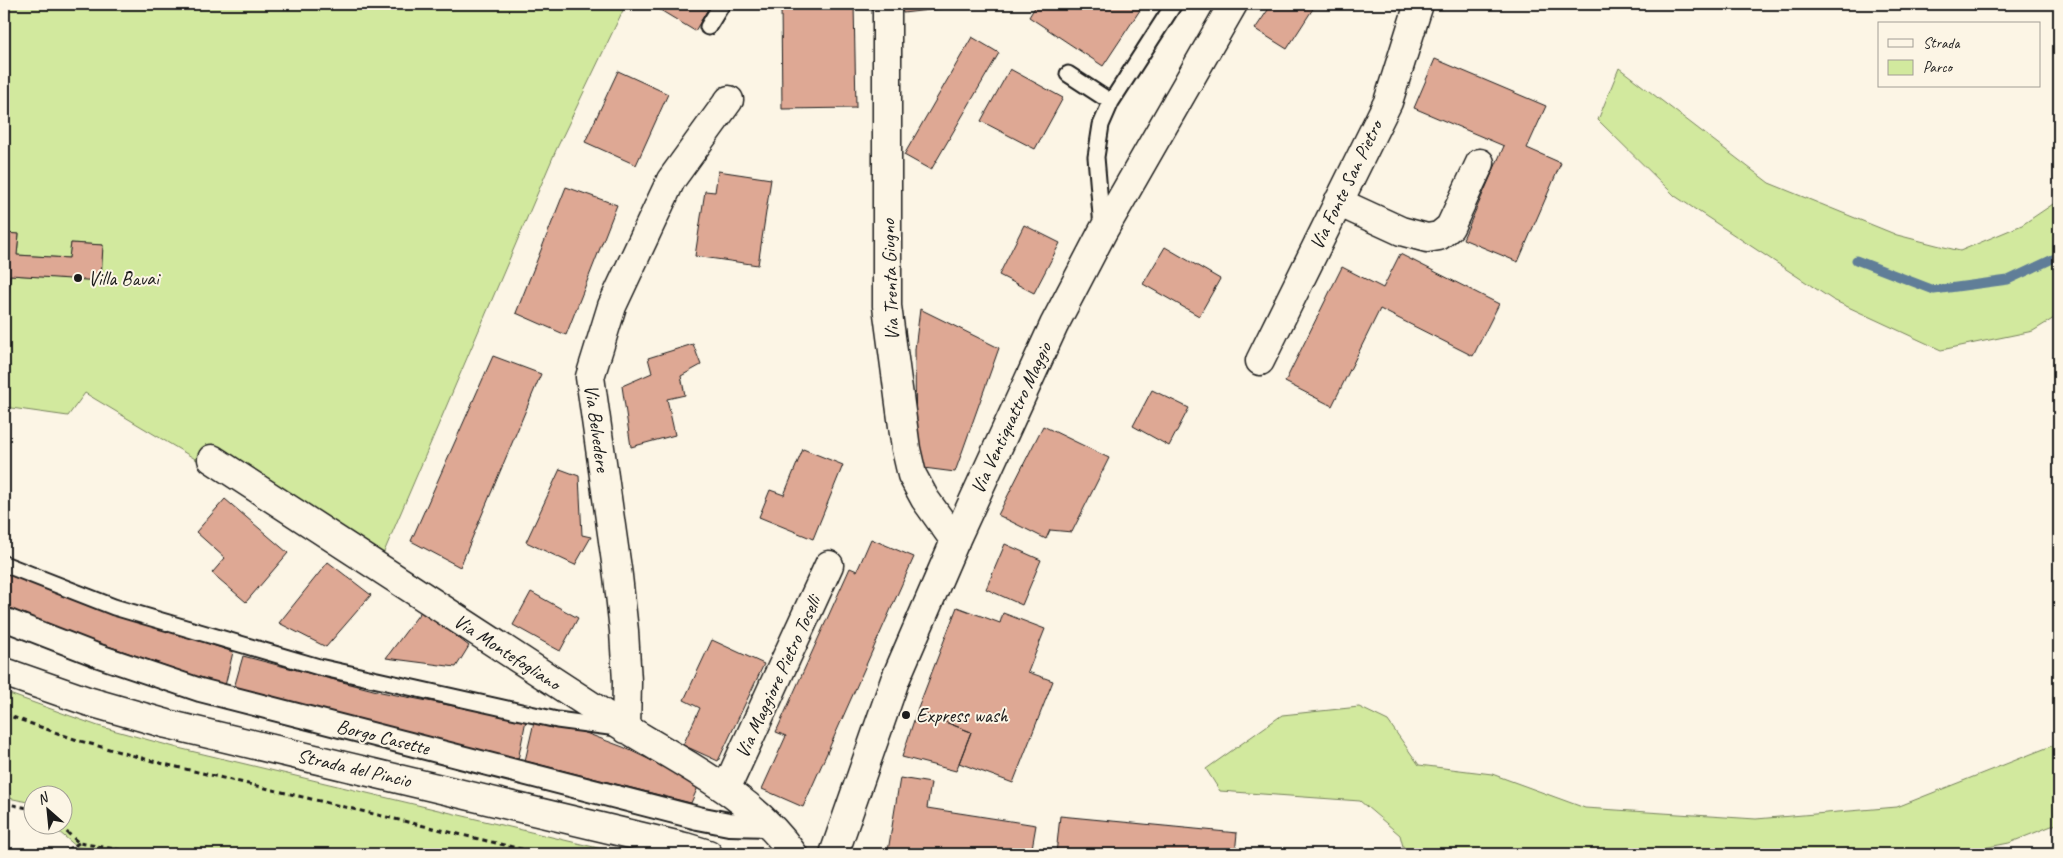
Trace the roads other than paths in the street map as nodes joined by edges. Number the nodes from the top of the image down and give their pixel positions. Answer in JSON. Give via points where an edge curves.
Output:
{"nodes":[{"id":1,"x":722,"y":4,"type":"edge"},
{"id":2,"x":887,"y":4,"type":"edge"},
{"id":3,"x":1174,"y":4,"type":"edge"},
{"id":4,"x":1233,"y":4,"type":"edge"},
{"id":5,"x":1418,"y":4,"type":"edge"},
{"id":6,"x":708,"y":27,"type":"dead end"},
{"id":7,"x":1068,"y":74,"type":"dead end"},
{"id":8,"x":729,"y":100,"type":"dead end"},
{"id":9,"x":1111,"y":102,"type":"junction"},
{"id":10,"x":1480,"y":163,"type":"dead end"},
{"id":11,"x":1338,"y":202,"type":"junction"},
{"id":12,"x":1103,"y":230,"type":"junction"},
{"id":13,"x":1260,"y":361,"type":"dead end"},
{"id":14,"x":212,"y":459,"type":"dead end"},
{"id":15,"x":954,"y":541,"type":"junction"},
{"id":16,"x":4,"y":564,"type":"edge"},
{"id":17,"x":830,"y":565,"type":"dead end"},
{"id":18,"x":4,"y":619,"type":"edge"},
{"id":19,"x":4,"y":672,"type":"edge"},
{"id":20,"x":626,"y":729,"type":"junction"},
{"id":21,"x":726,"y":789,"type":"junction"},
{"id":22,"x":771,"y":825,"type":"junction"},
{"id":23,"x":708,"y":854,"type":"edge"},
{"id":24,"x":793,"y":854,"type":"edge"},
{"id":25,"x":834,"y":854,"type":"edge"}],
"edges":[{"from":1,"to":6,"type":"lane"},
{"from":2,"to":15,"type":"street","name":"Via Trenta Giugno","via":[[887,306],[912,475],[928,505]]},
{"from":3,"to":9,"type":"lane"},
{"from":4,"to":12,"type":"street","name":"Via Ventiquattro Maggio"},
{"from":5,"to":11,"type":"street","name":"Via Fonte San Pietro","via":[[1388,102]]},
{"from":7,"to":9,"type":"lane"},
{"from":8,"to":20,"type":"street","name":"Via Belvedere","via":[[671,180],[612,306],[590,376],[624,631]]},
{"from":9,"to":12,"type":"lane","via":[[1101,125],[1096,156]]},
{"from":10,"to":11,"type":"street","via":[[1450,227],[1439,236],[1427,238],[1401,231]]},
{"from":11,"to":13,"type":"street","name":"Via Fonte San Pietro"},
{"from":12,"to":15,"type":"street","name":"Via Ventiquattro Maggio","via":[[1054,325]]},
{"from":14,"to":20,"type":"street","name":"Via Montefogliano"},
{"from":15,"to":25,"type":"street","name":"Via Ventiquattro Maggio","via":[[895,680]]},
{"from":16,"to":20,"type":"lane","via":[[114,607],[319,667],[557,720]]},
{"from":17,"to":21,"type":"street","name":"Via Maggiore Pietro Toselli"},
{"from":18,"to":22,"type":"street","name":"Borgo Casette","via":[[200,690],[698,818],[729,824]]},
{"from":19,"to":23,"type":"street","name":"Strada del Pincio","via":[[167,724]]},
{"from":20,"to":21,"type":"street","name":"Via Montefogliano"},
{"from":21,"to":22,"type":"street","name":"Via Montefogliano"},
{"from":22,"to":24,"type":"street","name":"Via Montefogliano"}]}
